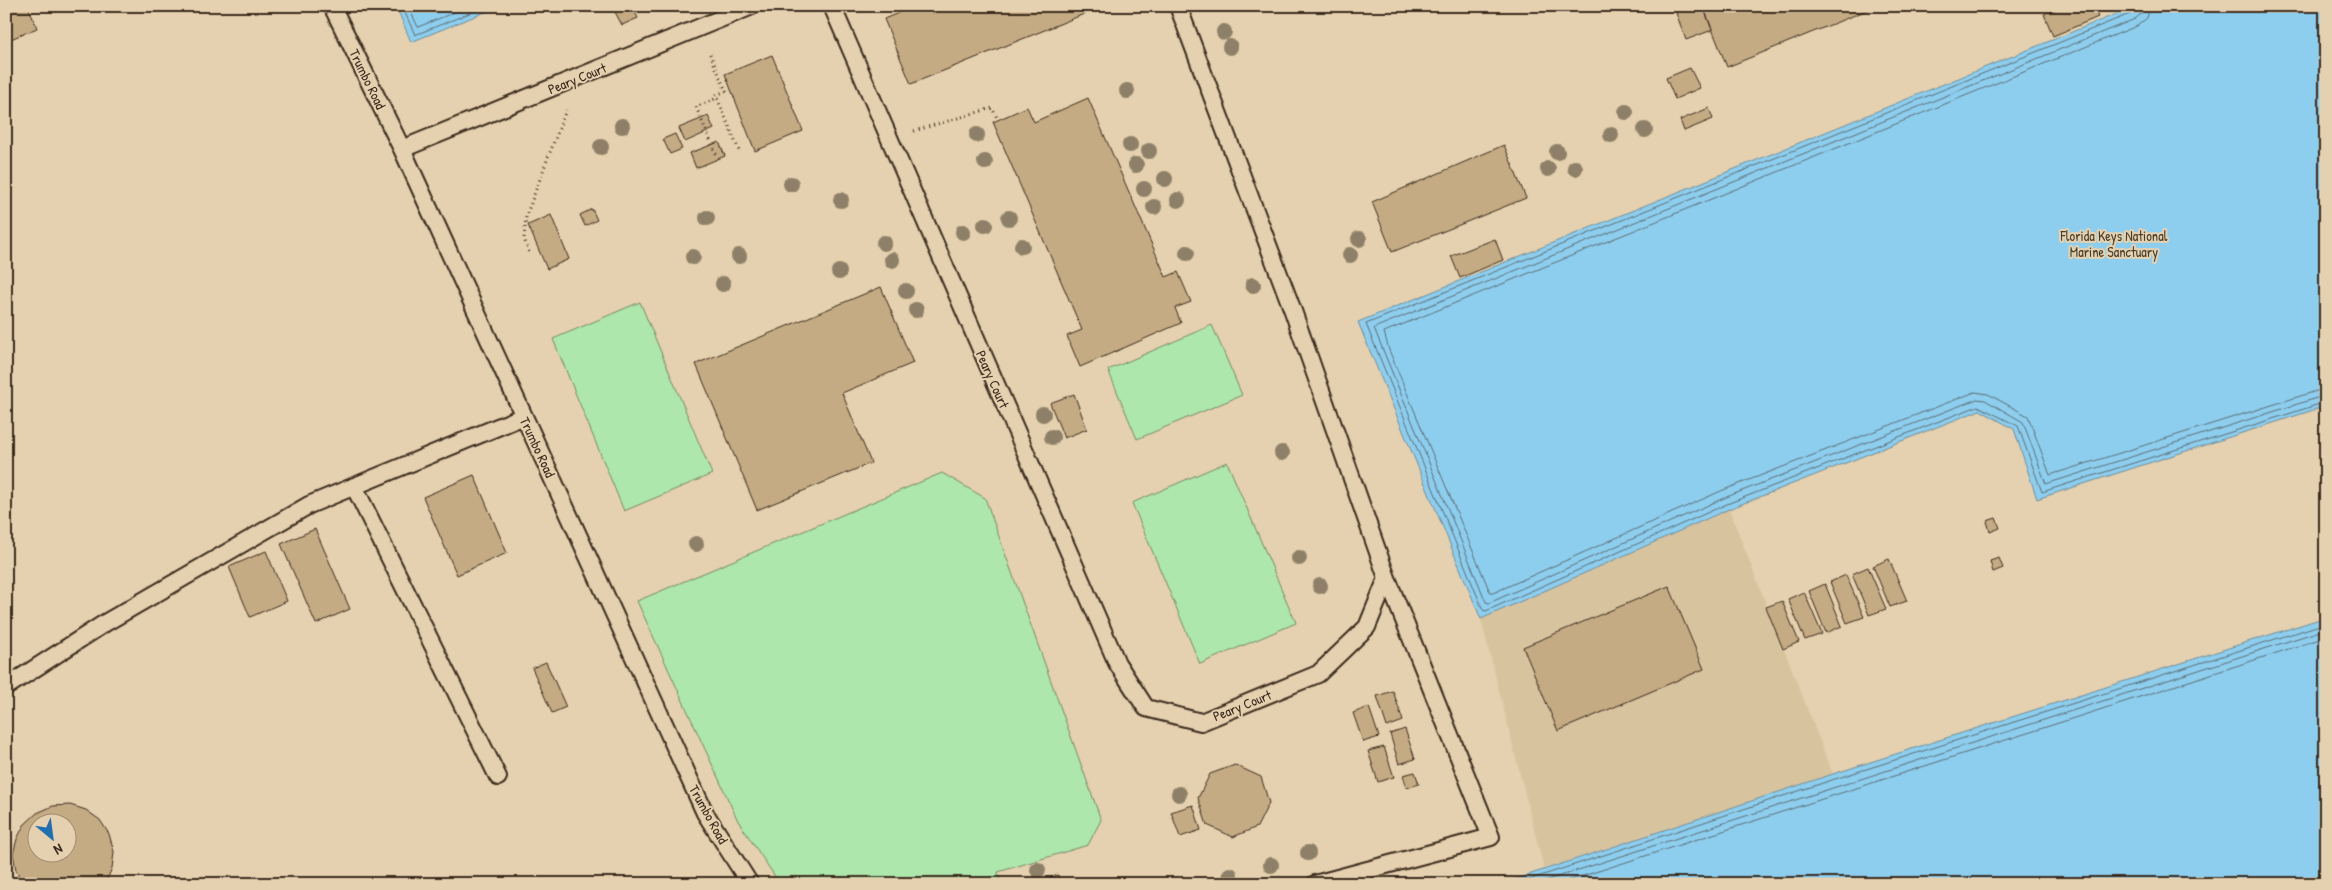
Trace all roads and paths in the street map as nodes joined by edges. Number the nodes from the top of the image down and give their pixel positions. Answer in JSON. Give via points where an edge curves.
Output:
{"nodes":[{"id":1,"x":332,"y":6,"type":"edge"},
{"id":2,"x":752,"y":6,"type":"edge"},
{"id":3,"x":832,"y":6,"type":"edge"},
{"id":4,"x":1178,"y":6,"type":"edge"},
{"id":5,"x":710,"y":54,"type":"dead end"},
{"id":6,"x":579,"y":77,"type":"junction"},
{"id":7,"x":717,"y":98,"type":"junction"},
{"id":8,"x":998,"y":120,"type":"dead end"},
{"id":9,"x":889,"y":138,"type":"junction"},
{"id":10,"x":402,"y":149,"type":"junction"},
{"id":11,"x":740,"y":153,"type":"dead end"},
{"id":12,"x":716,"y":154,"type":"dead end"},
{"id":13,"x":529,"y":252,"type":"dead end"},
{"id":14,"x":524,"y":416,"type":"junction"},
{"id":15,"x":354,"y":486,"type":"junction"},
{"id":16,"x":1388,"y":578,"type":"junction"},
{"id":17,"x":6,"y":687,"type":"edge"},
{"id":18,"x":498,"y":777,"type":"dead end"},
{"id":19,"x":750,"y":884,"type":"edge"},
{"id":20,"x":1315,"y":884,"type":"edge"}],
"edges":[{"from":1,"to":10,"type":"lane","name":"Trumbo Road"},
{"from":2,"to":6,"type":"lane","name":"Peary Court"},
{"from":3,"to":9,"type":"lane","name":"Peary Court"},
{"from":4,"to":16,"type":"lane","via":[[1290,302]]},
{"from":5,"to":7,"type":"path","via":[[726,91],[716,95]]},
{"from":6,"to":10,"type":"lane","name":"Peary Court"},
{"from":6,"to":13,"type":"path","via":[[526,216],[524,239]]},
{"from":7,"to":11,"type":"path"},
{"from":7,"to":12,"type":"path","via":[[696,108]]},
{"from":8,"to":9,"type":"path","via":[[992,108]]},
{"from":9,"to":16,"type":"lane","name":"Peary Court","via":[[1117,663],[1146,708],[1201,722],[1318,674],[1367,626]]},
{"from":10,"to":14,"type":"lane","name":"Trumbo Road"},
{"from":14,"to":15,"type":"lane"},
{"from":14,"to":19,"type":"lane","name":"Trumbo Road","via":[[705,813]]},
{"from":15,"to":17,"type":"lane","via":[[300,510],[105,623]]},
{"from":15,"to":18,"type":"lane"},
{"from":16,"to":20,"type":"lane","via":[[1491,837]]}]}
